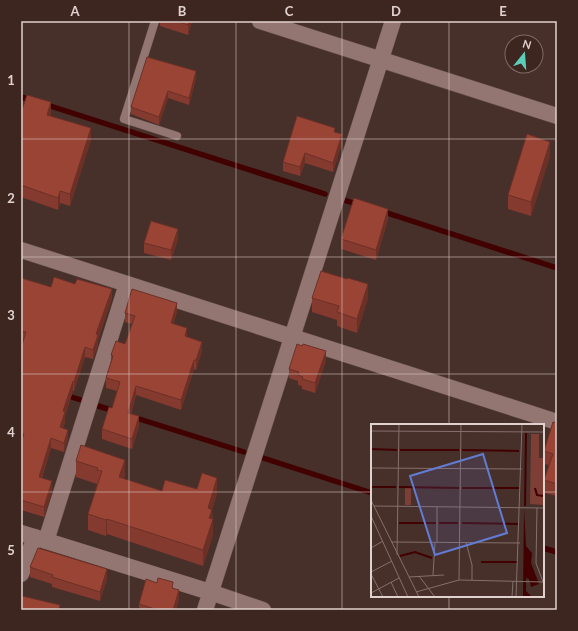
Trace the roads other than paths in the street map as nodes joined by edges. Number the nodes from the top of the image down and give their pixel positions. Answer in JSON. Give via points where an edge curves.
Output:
{"nodes":[{"id":1,"x":155,"y":21,"type":"edge"},
{"id":2,"x":260,"y":21,"type":"edge"},
{"id":3,"x":393,"y":21,"type":"edge"},
{"id":4,"x":381,"y":60,"type":"junction"},
{"id":5,"x":557,"y":116,"type":"edge"},
{"id":6,"x":177,"y":136,"type":"dead end"},
{"id":7,"x":21,"y":250,"type":"edge"},
{"id":8,"x":127,"y":284,"type":"junction"},
{"id":9,"x":292,"y":337,"type":"junction"},
{"id":10,"x":557,"y":422,"type":"edge"},
{"id":11,"x":34,"y":537,"type":"edge"},
{"id":12,"x":21,"y":574,"type":"edge"},
{"id":13,"x":210,"y":592,"type":"junction"},
{"id":14,"x":205,"y":610,"type":"edge"},
{"id":15,"x":261,"y":610,"type":"edge"}],
"edges":[{"from":1,"to":6,"type":"lane","via":[[124,119]]},
{"from":2,"to":4,"type":"street"},
{"from":3,"to":4,"type":"street"},
{"from":4,"to":5,"type":"street"},
{"from":4,"to":9,"type":"street"},
{"from":7,"to":8,"type":"street"},
{"from":8,"to":9,"type":"street"},
{"from":8,"to":11,"type":"street"},
{"from":9,"to":10,"type":"street"},
{"from":9,"to":13,"type":"street"},
{"from":11,"to":12,"type":"street"},
{"from":11,"to":13,"type":"street"},
{"from":13,"to":14,"type":"street"},
{"from":13,"to":15,"type":"street"}]}
